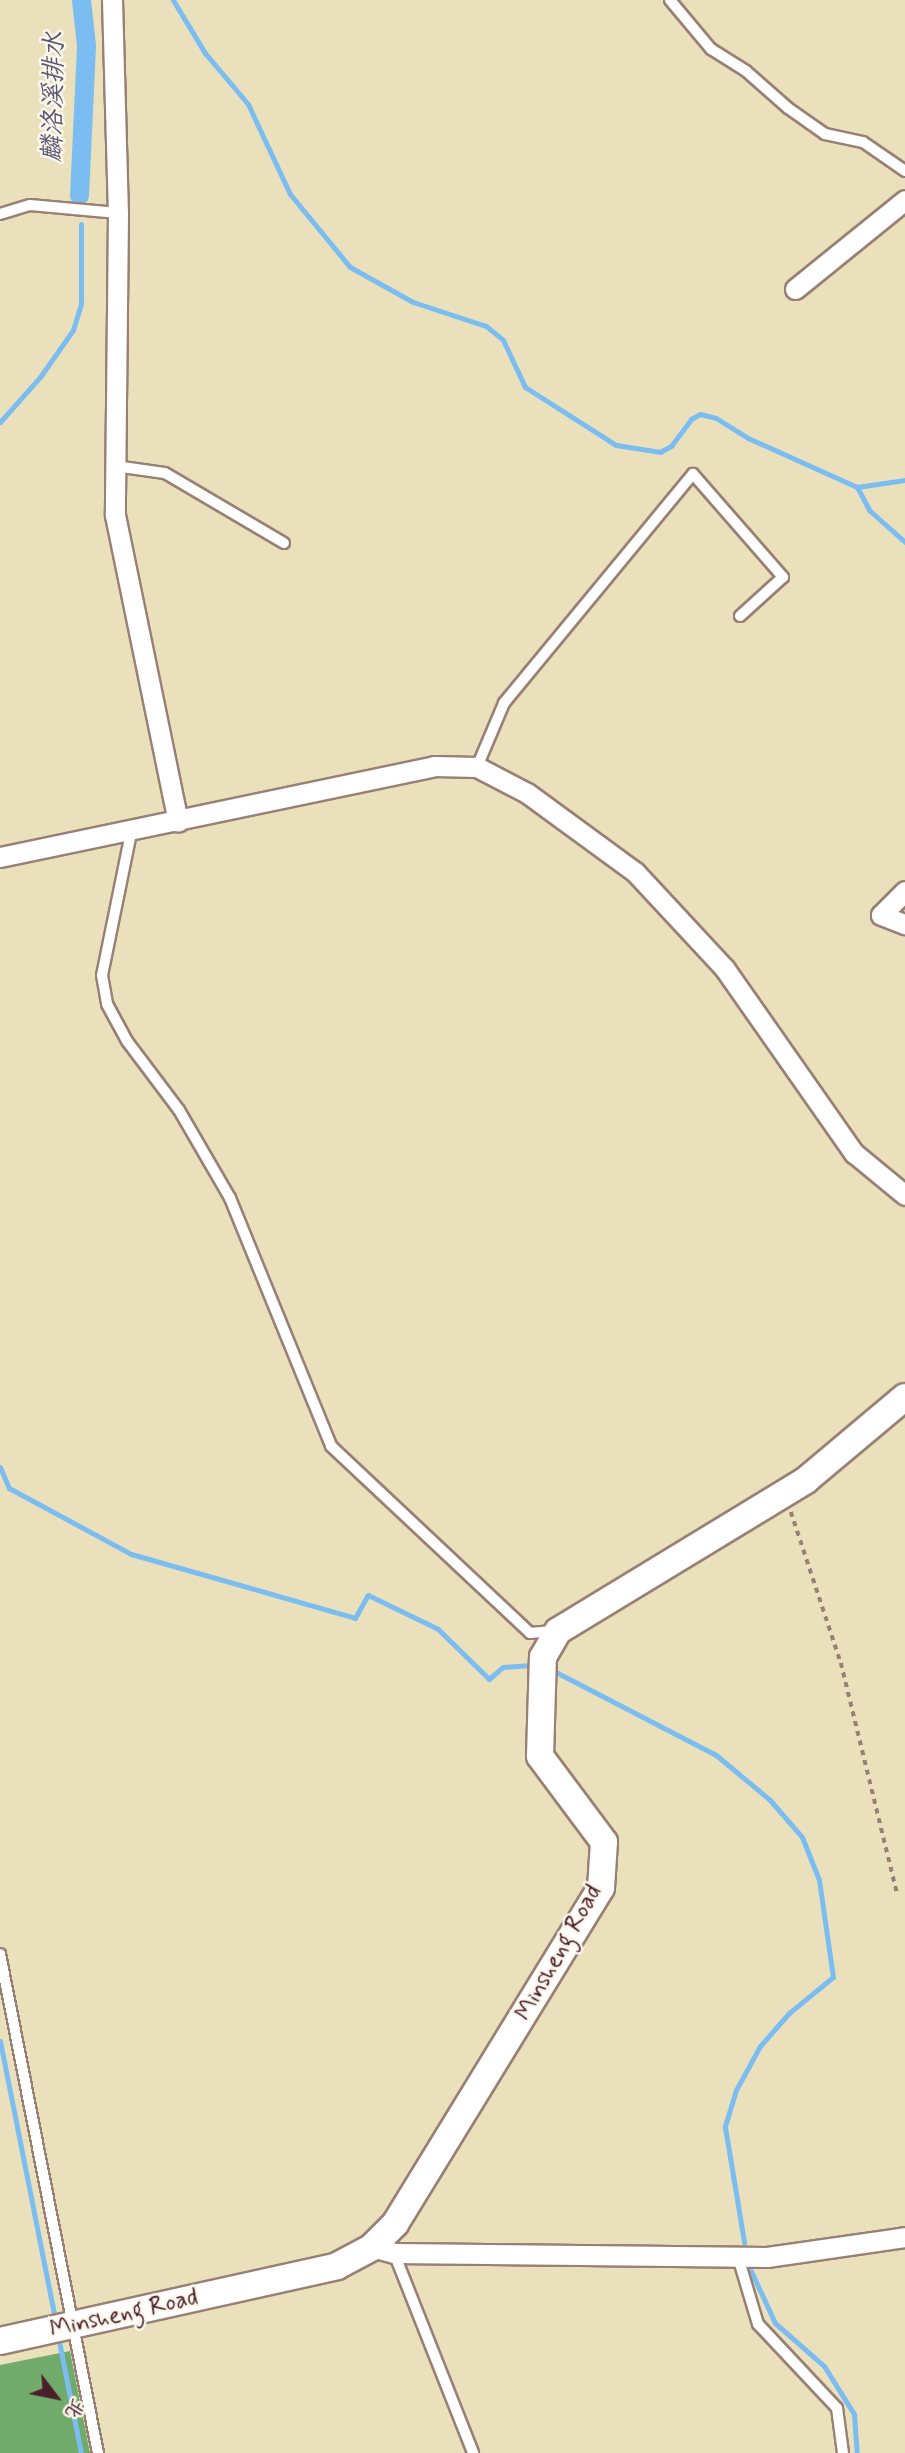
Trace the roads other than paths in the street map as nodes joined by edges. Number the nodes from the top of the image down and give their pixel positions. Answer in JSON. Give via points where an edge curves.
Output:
{"nodes":[{"id":1,"x":112,"y":0,"type":"edge"},
{"id":2,"x":670,"y":0,"type":"edge"},
{"id":3,"x":905,"y":171,"type":"edge"},
{"id":4,"x":905,"y":200,"type":"edge"},
{"id":5,"x":118,"y":213,"type":"junction"},
{"id":6,"x":0,"y":214,"type":"edge"},
{"id":7,"x":795,"y":289,"type":"dead end"},
{"id":8,"x":114,"y":466,"type":"junction"},
{"id":9,"x":285,"y":543,"type":"dead end"},
{"id":10,"x":740,"y":616,"type":"dead end"},
{"id":11,"x":477,"y":767,"type":"junction"},
{"id":12,"x":178,"y":822,"type":"junction"},
{"id":13,"x":131,"y":833,"type":"junction"},
{"id":14,"x":1,"y":854,"type":"edge"},
{"id":15,"x":905,"y":891,"type":"edge"},
{"id":16,"x":905,"y":924,"type":"edge"},
{"id":17,"x":905,"y":1195,"type":"edge"},
{"id":18,"x":905,"y":1397,"type":"edge"},
{"id":19,"x":558,"y":1631,"type":"junction"},
{"id":20,"x":0,"y":1954,"type":"edge"},
{"id":21,"x":905,"y":2236,"type":"edge"},
{"id":22,"x":383,"y":2250,"type":"junction"},
{"id":23,"x":738,"y":2256,"type":"junction"},
{"id":24,"x":73,"y":2324,"type":"junction"},
{"id":25,"x":0,"y":2341,"type":"edge"},
{"id":26,"x":98,"y":2453,"type":"edge"},
{"id":27,"x":473,"y":2453,"type":"edge"},
{"id":28,"x":843,"y":2453,"type":"edge"}],
"edges":[{"from":1,"to":5,"type":"street"},
{"from":2,"to":3,"type":"lane","via":[[711,49],[746,71],[788,108],[825,134],[863,142]]},
{"from":4,"to":7,"type":"street"},
{"from":5,"to":6,"type":"lane","via":[[30,205]]},
{"from":5,"to":8,"type":"street"},
{"from":8,"to":9,"type":"lane","via":[[164,474]]},
{"from":8,"to":12,"type":"street","via":[[118,529]]},
{"from":10,"to":11,"type":"lane","via":[[783,577],[693,474],[505,703]]},
{"from":11,"to":12,"type":"street","via":[[434,766]]},
{"from":11,"to":17,"type":"street","via":[[527,793],[635,872],[725,969],[853,1153]]},
{"from":12,"to":13,"type":"street"},
{"from":13,"to":14,"type":"street"},
{"from":13,"to":19,"type":"lane","via":[[102,975],[107,1004],[127,1041],[179,1110],[230,1198],[331,1446],[530,1633]]},
{"from":15,"to":16,"type":"street","via":[[881,915]]},
{"from":18,"to":19,"type":"street","name":"Minsheng Road","via":[[784,1493]]},
{"from":19,"to":22,"type":"street","name":"Minsheng Road","via":[[542,1657],[540,1756],[604,1842],[601,1888]]},
{"from":20,"to":24,"type":"lane"},
{"from":21,"to":23,"type":"street","via":[[767,2257]]},
{"from":22,"to":23,"type":"street"},
{"from":22,"to":24,"type":"street","name":"Minsheng Road","via":[[338,2266]]},
{"from":22,"to":27,"type":"lane"},
{"from":23,"to":28,"type":"lane","via":[[758,2324],[837,2408]]},
{"from":24,"to":25,"type":"street","name":"Minsheng Road"},
{"from":24,"to":26,"type":"lane"}]}
